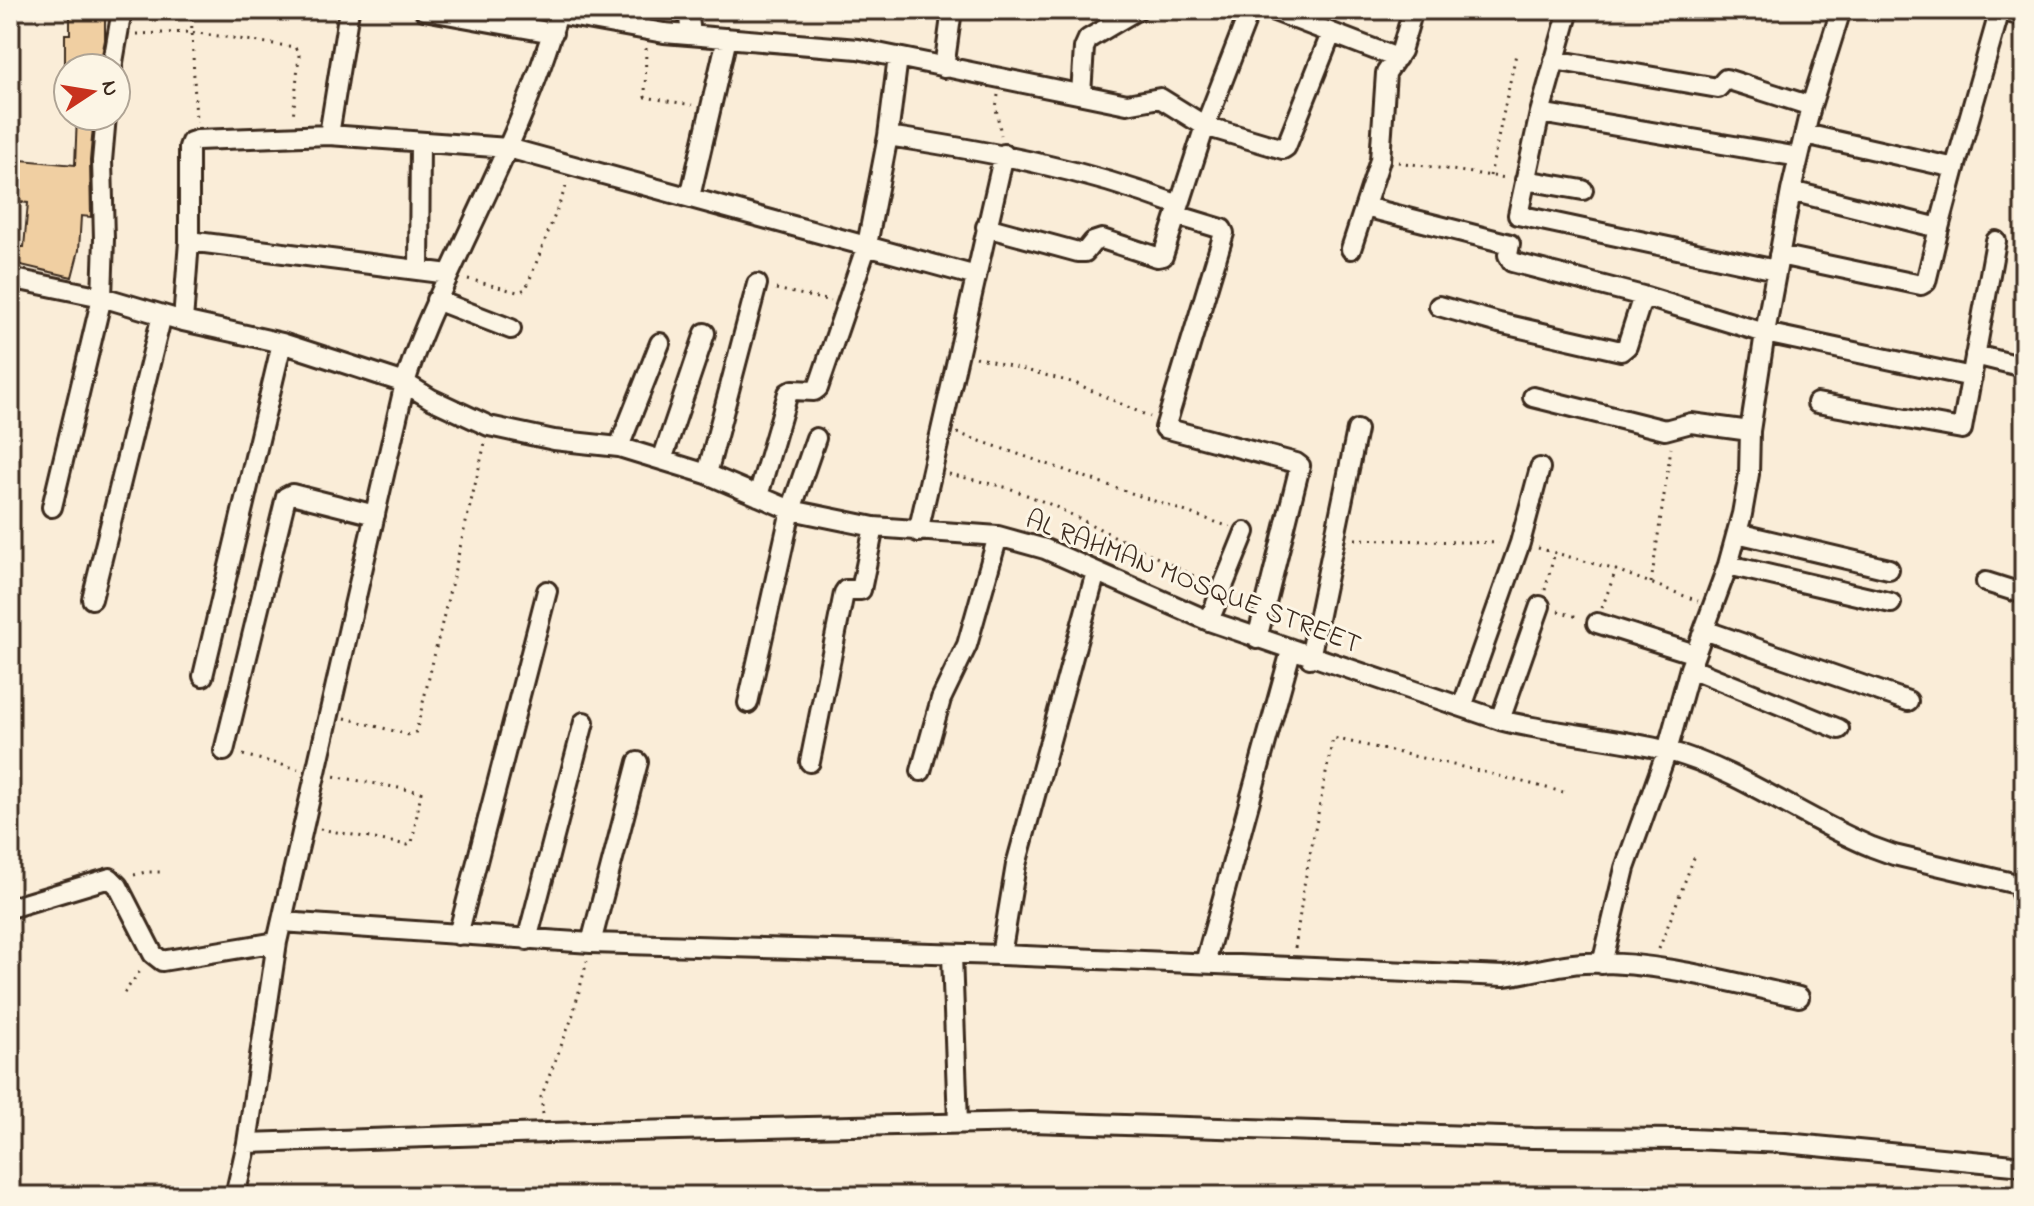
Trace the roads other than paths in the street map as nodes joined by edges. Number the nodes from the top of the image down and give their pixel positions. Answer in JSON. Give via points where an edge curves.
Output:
{"nodes":[{"id":1,"x":122,"y":10,"type":"edge"},
{"id":2,"x":349,"y":10,"type":"edge"},
{"id":3,"x":424,"y":10,"type":"edge"},
{"id":4,"x":688,"y":10,"type":"edge"},
{"id":5,"x":952,"y":10,"type":"edge"},
{"id":6,"x":1137,"y":10,"type":"edge"},
{"id":7,"x":1250,"y":10,"type":"edge"},
{"id":8,"x":1272,"y":10,"type":"edge"},
{"id":9,"x":1413,"y":10,"type":"edge"},
{"id":10,"x":1569,"y":10,"type":"edge"},
{"id":11,"x":1841,"y":10,"type":"edge"},
{"id":12,"x":2001,"y":10,"type":"edge"},
{"id":13,"x":558,"y":12,"type":"edge"},
{"id":14,"x":2024,"y":17,"type":"edge"},
{"id":15,"x":553,"y":33,"type":"junction"},
{"id":16,"x":691,"y":34,"type":"junction"},
{"id":17,"x":1331,"y":34,"type":"junction"},
{"id":18,"x":727,"y":38,"type":"junction"},
{"id":19,"x":114,"y":52,"type":"edge"},
{"id":20,"x":898,"y":57,"type":"junction"},
{"id":21,"x":1397,"y":58,"type":"junction"},
{"id":22,"x":1554,"y":60,"type":"junction"},
{"id":23,"x":944,"y":68,"type":"junction"},
{"id":24,"x":1081,"y":94,"type":"junction"},
{"id":25,"x":1811,"y":106,"type":"junction"},
{"id":26,"x":1540,"y":113,"type":"junction"},
{"id":27,"x":1205,"y":126,"type":"junction"},
{"id":28,"x":105,"y":132,"type":"edge"},
{"id":29,"x":1805,"y":134,"type":"junction"},
{"id":30,"x":329,"y":135,"type":"junction"},
{"id":31,"x":888,"y":136,"type":"junction"},
{"id":32,"x":420,"y":142,"type":"junction"},
{"id":33,"x":508,"y":148,"type":"junction"},
{"id":34,"x":1004,"y":154,"type":"junction"},
{"id":35,"x":1799,"y":157,"type":"junction"},
{"id":36,"x":1955,"y":168,"type":"junction"},
{"id":37,"x":1525,"y":180,"type":"junction"},
{"id":38,"x":1583,"y":190,"type":"dead end"},
{"id":39,"x":1791,"y":191,"type":"junction"},
{"id":40,"x":690,"y":197,"type":"junction"},
{"id":41,"x":1365,"y":207,"type":"junction"},
{"id":42,"x":1178,"y":210,"type":"junction"},
{"id":43,"x":1518,"y":215,"type":"junction"},
{"id":44,"x":986,"y":227,"type":"junction"},
{"id":45,"x":1939,"y":228,"type":"junction"},
{"id":46,"x":189,"y":241,"type":"junction"},
{"id":47,"x":1996,"y":241,"type":"dead end"},
{"id":48,"x":1510,"y":244,"type":"junction"},
{"id":49,"x":867,"y":245,"type":"junction"},
{"id":50,"x":1351,"y":249,"type":"dead end"},
{"id":51,"x":1777,"y":262,"type":"junction"},
{"id":52,"x":419,"y":270,"type":"junction"},
{"id":53,"x":449,"y":274,"type":"junction"},
{"id":54,"x":976,"y":276,"type":"junction"},
{"id":55,"x":10,"y":278,"type":"edge"},
{"id":56,"x":757,"y":284,"type":"road end"},
{"id":57,"x":1643,"y":296,"type":"junction"},
{"id":58,"x":102,"y":297,"type":"junction"},
{"id":59,"x":436,"y":300,"type":"junction"},
{"id":60,"x":1439,"y":306,"type":"dead end"},
{"id":61,"x":162,"y":315,"type":"junction"},
{"id":62,"x":183,"y":321,"type":"junction"},
{"id":63,"x":511,"y":329,"type":"dead end"},
{"id":64,"x":705,"y":333,"type":"dead end"},
{"id":65,"x":1765,"y":333,"type":"junction"},
{"id":66,"x":282,"y":343,"type":"junction"},
{"id":67,"x":660,"y":343,"type":"dead end"},
{"id":68,"x":1975,"y":355,"type":"junction"},
{"id":69,"x":2024,"y":367,"type":"edge"},
{"id":70,"x":1972,"y":377,"type":"junction"},
{"id":71,"x":405,"y":383,"type":"junction"},
{"id":72,"x":1533,"y":397,"type":"dead end"},
{"id":73,"x":1817,"y":403,"type":"dead end"},
{"id":74,"x":1357,"y":430,"type":"dead end"},
{"id":75,"x":1750,"y":431,"type":"junction"},
{"id":76,"x":816,"y":438,"type":"dead end"},
{"id":77,"x":619,"y":447,"type":"junction"},
{"id":78,"x":662,"y":460,"type":"junction"},
{"id":79,"x":1540,"y":468,"type":"dead end"},
{"id":80,"x":707,"y":474,"type":"junction"},
{"id":81,"x":758,"y":496,"type":"junction"},
{"id":82,"x":52,"y":507,"type":"dead end"},
{"id":83,"x":791,"y":510,"type":"junction"},
{"id":84,"x":375,"y":515,"type":"junction"},
{"id":85,"x":874,"y":527,"type":"junction"},
{"id":86,"x":918,"y":532,"type":"junction"},
{"id":87,"x":1245,"y":532,"type":"road end"},
{"id":88,"x":1737,"y":533,"type":"junction"},
{"id":89,"x":998,"y":536,"type":"junction"},
{"id":90,"x":1728,"y":565,"type":"junction"},
{"id":91,"x":1889,"y":569,"type":"dead end"},
{"id":92,"x":1096,"y":572,"type":"junction"},
{"id":93,"x":1986,"y":582,"type":"dead end"},
{"id":94,"x":547,"y":591,"type":"dead end"},
{"id":95,"x":2024,"y":594,"type":"edge"},
{"id":96,"x":92,"y":599,"type":"dead end"},
{"id":97,"x":1891,"y":603,"type":"dead end"},
{"id":98,"x":1540,"y":606,"type":"road end"},
{"id":99,"x":1209,"y":621,"type":"junction"},
{"id":100,"x":1597,"y":623,"type":"road end"},
{"id":101,"x":1704,"y":630,"type":"junction"},
{"id":102,"x":1257,"y":639,"type":"junction"},
{"id":103,"x":1291,"y":651,"type":"junction"},
{"id":104,"x":1310,"y":658,"type":"junction"},
{"id":105,"x":1693,"y":661,"type":"junction"},
{"id":106,"x":203,"y":676,"type":"dead end"},
{"id":107,"x":1908,"y":701,"type":"dead end"},
{"id":108,"x":748,"y":703,"type":"dead end"},
{"id":109,"x":1462,"y":707,"type":"junction"},
{"id":110,"x":1500,"y":720,"type":"junction"},
{"id":111,"x":584,"y":722,"type":"dead end"},
{"id":112,"x":1839,"y":729,"type":"dead end"},
{"id":113,"x":224,"y":751,"type":"road end"},
{"id":114,"x":1667,"y":751,"type":"junction"},
{"id":115,"x":638,"y":762,"type":"dead end"},
{"id":116,"x":810,"y":762,"type":"dead end"},
{"id":117,"x":921,"y":771,"type":"dead end"},
{"id":118,"x":2024,"y":900,"type":"edge"},
{"id":119,"x":10,"y":908,"type":"edge"},
{"id":120,"x":282,"y":922,"type":"junction"},
{"id":121,"x":458,"y":935,"type":"junction"},
{"id":122,"x":527,"y":940,"type":"junction"},
{"id":123,"x":277,"y":942,"type":"junction"},
{"id":124,"x":591,"y":943,"type":"junction"},
{"id":125,"x":952,"y":955,"type":"junction"},
{"id":126,"x":1001,"y":955,"type":"junction"},
{"id":127,"x":1205,"y":963,"type":"junction"},
{"id":128,"x":1602,"y":964,"type":"junction"},
{"id":129,"x":1799,"y":997,"type":"dead end"},
{"id":130,"x":958,"y":1123,"type":"junction"},
{"id":131,"x":247,"y":1143,"type":"junction"},
{"id":132,"x":2024,"y":1166,"type":"edge"},
{"id":133,"x":235,"y":1196,"type":"edge"}],
"edges":[{"from":1,"to":19,"type":"street"},
{"from":2,"to":30,"type":"street"},
{"from":3,"to":15,"type":"street"},
{"from":4,"to":16,"type":"street"},
{"from":5,"to":23,"type":"street"},
{"from":6,"to":24,"type":"street","via":[[1088,39]]},
{"from":7,"to":27,"type":"street"},
{"from":8,"to":17,"type":"street"},
{"from":9,"to":21,"type":"street"},
{"from":10,"to":22,"type":"street"},
{"from":11,"to":25,"type":"street"},
{"from":12,"to":14,"type":"street"},
{"from":12,"to":36,"type":"street"},
{"from":13,"to":15,"type":"street"},
{"from":13,"to":16,"type":"street"},
{"from":15,"to":33,"type":"street"},
{"from":16,"to":18,"type":"street"},
{"from":17,"to":21,"type":"street"},
{"from":17,"to":27,"type":"street","via":[[1285,149]]},
{"from":18,"to":20,"type":"street"},
{"from":18,"to":40,"type":"street"},
{"from":20,"to":23,"type":"street"},
{"from":20,"to":31,"type":"street"},
{"from":21,"to":41,"type":"street","via":[[1386,73],[1380,160]]},
{"from":22,"to":25,"type":"street","via":[[1718,88],[1726,79]]},
{"from":22,"to":26,"type":"street"},
{"from":23,"to":24,"type":"street"},
{"from":24,"to":27,"type":"street","via":[[1127,104],[1160,98]]},
{"from":25,"to":29,"type":"street"},
{"from":26,"to":35,"type":"street"},
{"from":26,"to":37,"type":"street"},
{"from":27,"to":42,"type":"street"},
{"from":28,"to":58,"type":"street"},
{"from":29,"to":35,"type":"street"},
{"from":29,"to":36,"type":"street"},
{"from":30,"to":32,"type":"street"},
{"from":30,"to":46,"type":"street","via":[[191,142]]},
{"from":31,"to":34,"type":"street"},
{"from":31,"to":49,"type":"street"},
{"from":32,"to":33,"type":"street"},
{"from":32,"to":52,"type":"street"},
{"from":33,"to":40,"type":"street"},
{"from":33,"to":53,"type":"street"},
{"from":34,"to":42,"type":"street","via":[[1090,175]]},
{"from":34,"to":44,"type":"street"},
{"from":35,"to":39,"type":"street"},
{"from":36,"to":45,"type":"street"},
{"from":37,"to":38,"type":"street"},
{"from":37,"to":43,"type":"street"},
{"from":39,"to":45,"type":"street"},
{"from":39,"to":51,"type":"street"},
{"from":40,"to":49,"type":"street"},
{"from":41,"to":48,"type":"street"},
{"from":41,"to":50,"type":"street"},
{"from":42,"to":44,"type":"street","via":[[1160,257],[1102,239],[1078,252]]},
{"from":42,"to":102,"type":"street","via":[[1224,233],[1166,429],[1299,464]]},
{"from":43,"to":48,"type":"street"},
{"from":43,"to":51,"type":"street"},
{"from":44,"to":54,"type":"street"},
{"from":45,"to":51,"type":"street","via":[[1921,285]]},
{"from":46,"to":52,"type":"street"},
{"from":46,"to":62,"type":"street"},
{"from":47,"to":68,"type":"street"},
{"from":48,"to":57,"type":"street","via":[[1512,262]]},
{"from":49,"to":54,"type":"street"},
{"from":49,"to":81,"type":"street","via":[[818,388],[788,393]]},
{"from":51,"to":65,"type":"street"},
{"from":52,"to":53,"type":"street"},
{"from":53,"to":59,"type":"street"},
{"from":54,"to":86,"type":"street"},
{"from":55,"to":58,"type":"street","name":"AL RAHMAN MOSQUE STREET"},
{"from":56,"to":80,"type":"street"},
{"from":57,"to":60,"type":"street","via":[[1621,351]]},
{"from":57,"to":65,"type":"street"},
{"from":58,"to":61,"type":"street","name":"AL RAHMAN MOSQUE STREET"},
{"from":58,"to":82,"type":"street"},
{"from":59,"to":63,"type":"street"},
{"from":59,"to":71,"type":"street"},
{"from":61,"to":62,"type":"street","name":"AL RAHMAN MOSQUE STREET"},
{"from":61,"to":96,"type":"street"},
{"from":62,"to":66,"type":"street","name":"AL RAHMAN MOSQUE STREET"},
{"from":64,"to":78,"type":"street"},
{"from":65,"to":70,"type":"street"},
{"from":65,"to":75,"type":"street"},
{"from":66,"to":71,"type":"street","name":"AL RAHMAN MOSQUE STREET"},
{"from":66,"to":106,"type":"street"},
{"from":67,"to":77,"type":"street"},
{"from":68,"to":69,"type":"street"},
{"from":68,"to":70,"type":"street"},
{"from":70,"to":73,"type":"street","via":[[1959,430]]},
{"from":71,"to":77,"type":"street","name":"AL RAHMAN MOSQUE STREET","via":[[489,426]]},
{"from":71,"to":84,"type":"street"},
{"from":72,"to":75,"type":"street","via":[[1659,429],[1691,423]]},
{"from":74,"to":104,"type":"street"},
{"from":75,"to":88,"type":"street"},
{"from":76,"to":83,"type":"street"},
{"from":77,"to":78,"type":"street","name":"AL RAHMAN MOSQUE STREET"},
{"from":78,"to":80,"type":"street","name":"AL RAHMAN MOSQUE STREET"},
{"from":79,"to":109,"type":"street","via":[[1520,543]]},
{"from":80,"to":81,"type":"street","name":"AL RAHMAN MOSQUE STREET"},
{"from":81,"to":83,"type":"street","name":"AL RAHMAN MOSQUE STREET"},
{"from":83,"to":85,"type":"street","name":"AL RAHMAN MOSQUE STREET"},
{"from":83,"to":108,"type":"street"},
{"from":84,"to":113,"type":"street","via":[[292,494],[286,497]]},
{"from":84,"to":120,"type":"street"},
{"from":85,"to":86,"type":"street","name":"AL RAHMAN MOSQUE STREET"},
{"from":85,"to":116,"type":"street","via":[[861,590],[844,593]]},
{"from":86,"to":89,"type":"street","name":"AL RAHMAN MOSQUE STREET"},
{"from":87,"to":99,"type":"street"},
{"from":88,"to":90,"type":"street"},
{"from":88,"to":91,"type":"street"},
{"from":89,"to":92,"type":"street","name":"AL RAHMAN MOSQUE STREET","via":[[1045,549]]},
{"from":89,"to":117,"type":"street","via":[[967,645],[941,699]]},
{"from":90,"to":97,"type":"street"},
{"from":90,"to":101,"type":"street"},
{"from":92,"to":99,"type":"street","name":"AL RAHMAN MOSQUE STREET"},
{"from":92,"to":126,"type":"street","via":[[1016,865]]},
{"from":93,"to":95,"type":"street"},
{"from":94,"to":121,"type":"street"},
{"from":98,"to":110,"type":"street"},
{"from":99,"to":102,"type":"street","name":"AL RAHMAN MOSQUE STREET"},
{"from":100,"to":105,"type":"street"},
{"from":101,"to":105,"type":"street"},
{"from":101,"to":107,"type":"street"},
{"from":102,"to":103,"type":"street","name":"AL RAHMAN MOSQUE STREET"},
{"from":103,"to":104,"type":"street","name":"AL RAHMAN MOSQUE STREET"},
{"from":103,"to":127,"type":"street"},
{"from":104,"to":109,"type":"street","name":"AL RAHMAN MOSQUE STREET"},
{"from":105,"to":112,"type":"street"},
{"from":105,"to":114,"type":"street"},
{"from":109,"to":110,"type":"street","name":"AL RAHMAN MOSQUE STREET"},
{"from":110,"to":114,"type":"street","name":"AL RAHMAN MOSQUE STREET"},
{"from":111,"to":122,"type":"street"},
{"from":114,"to":118,"type":"street","name":"AL RAHMAN MOSQUE STREET","via":[[1724,773],[1872,847],[2017,884]]},
{"from":114,"to":128,"type":"street","via":[[1625,868]]},
{"from":115,"to":124,"type":"street"},
{"from":119,"to":123,"type":"street","via":[[107,878],[118,886],[153,954],[166,962]]},
{"from":120,"to":121,"type":"street"},
{"from":120,"to":123,"type":"street"},
{"from":121,"to":122,"type":"street"},
{"from":122,"to":124,"type":"street"},
{"from":123,"to":131,"type":"street"},
{"from":124,"to":125,"type":"street"},
{"from":125,"to":126,"type":"street"},
{"from":125,"to":130,"type":"street"},
{"from":126,"to":127,"type":"street"},
{"from":127,"to":128,"type":"street","via":[[1504,976]]},
{"from":128,"to":129,"type":"street","via":[[1652,968]]},
{"from":130,"to":131,"type":"street"},
{"from":130,"to":132,"type":"street","via":[[1689,1139]]},
{"from":131,"to":133,"type":"street"}]}
